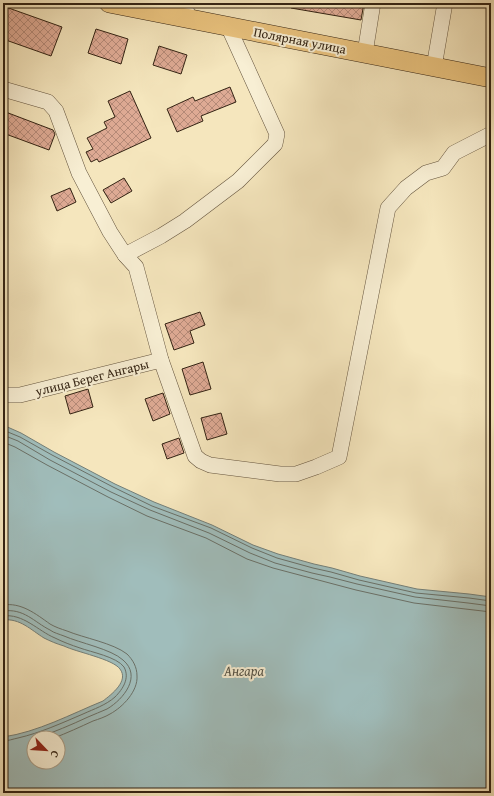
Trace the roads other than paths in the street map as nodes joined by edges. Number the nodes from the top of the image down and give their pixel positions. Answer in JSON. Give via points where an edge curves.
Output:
{"nodes":[{"id":1,"x":109,"y":3,"type":"edge"},
{"id":2,"x":373,"y":3,"type":"edge"},
{"id":3,"x":445,"y":3,"type":"edge"},
{"id":4,"x":187,"y":11,"type":"edge"},
{"id":5,"x":228,"y":26,"type":"junction"},
{"id":6,"x":365,"y":53,"type":"junction"},
{"id":7,"x":434,"y":67,"type":"junction"},
{"id":8,"x":490,"y":77,"type":"edge"},
{"id":9,"x":3,"y":89,"type":"edge"},
{"id":10,"x":491,"y":134,"type":"edge"},
{"id":11,"x":125,"y":255,"type":"junction"},
{"id":12,"x":161,"y":360,"type":"junction"},
{"id":13,"x":3,"y":395,"type":"edge"}],
"edges":[{"from":1,"to":4,"type":"main road","name":"Полярная улица"},
{"from":2,"to":6,"type":"lane"},
{"from":3,"to":7,"type":"lane"},
{"from":4,"to":5,"type":"main road","name":"Полярная улица"},
{"from":5,"to":6,"type":"main road","name":"Полярная улица"},
{"from":5,"to":11,"type":"lane","via":[[277,134],[275,144],[238,181],[161,236]]},
{"from":6,"to":7,"type":"main road","name":"Полярная улица"},
{"from":7,"to":8,"type":"main road","name":"Полярная улица"},
{"from":9,"to":11,"type":"lane","name":"улица Берег Ангары","via":[[48,102],[56,111],[79,173]]},
{"from":10,"to":12,"type":"lane","via":[[454,153],[443,168],[426,173],[406,188],[388,208],[339,457],[296,474],[210,465],[201,461],[195,456]]},
{"from":11,"to":12,"type":"lane","name":"улица Берег Ангары","via":[[136,268]]},
{"from":12,"to":13,"type":"lane","name":"улица Берег Ангары","via":[[20,395]]}]}
